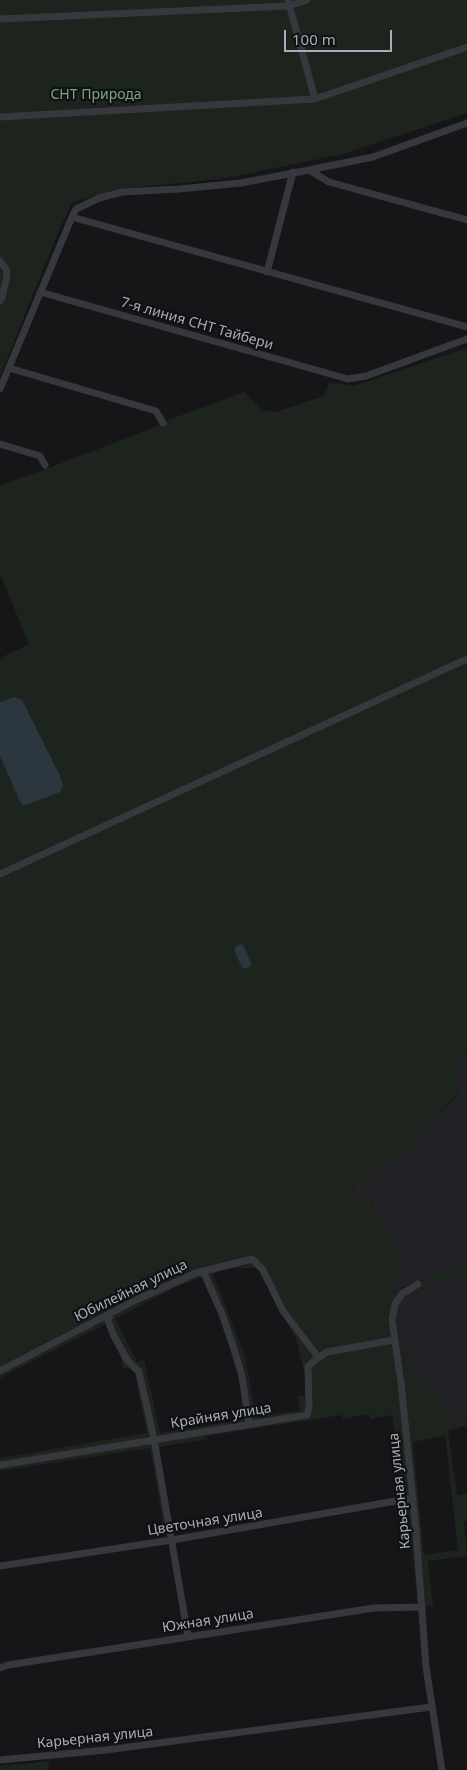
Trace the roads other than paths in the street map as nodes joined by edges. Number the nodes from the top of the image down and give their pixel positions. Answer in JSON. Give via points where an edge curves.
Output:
{"nodes":[{"id":1,"x":307,"y":0,"type":"edge"},
{"id":2,"x":288,"y":3,"type":"edge"},
{"id":3,"x":0,"y":19,"type":"edge"},
{"id":4,"x":467,"y":47,"type":"edge"},
{"id":5,"x":314,"y":99,"type":"junction"},
{"id":6,"x":0,"y":118,"type":"edge"},
{"id":7,"x":467,"y":123,"type":"edge"},
{"id":8,"x":309,"y":170,"type":"junction"},
{"id":9,"x":293,"y":172,"type":"junction"},
{"id":10,"x":72,"y":217,"type":"junction"},
{"id":11,"x":467,"y":220,"type":"edge"},
{"id":12,"x":0,"y":260,"type":"edge"},
{"id":13,"x":267,"y":272,"type":"junction"},
{"id":14,"x":40,"y":292,"type":"junction"},
{"id":15,"x":0,"y":301,"type":"edge"},
{"id":16,"x":467,"y":327,"type":"edge"},
{"id":17,"x":467,"y":340,"type":"edge"},
{"id":18,"x":9,"y":368,"type":"junction"},
{"id":19,"x":0,"y":390,"type":"edge"},
{"id":20,"x":162,"y":423,"type":"dead end"},
{"id":21,"x":0,"y":444,"type":"edge"},
{"id":22,"x":45,"y":465,"type":"dead end"},
{"id":23,"x":467,"y":659,"type":"edge"},
{"id":24,"x":0,"y":874,"type":"edge"},
{"id":25,"x":203,"y":1271,"type":"junction"},
{"id":26,"x":418,"y":1284,"type":"dead end"},
{"id":27,"x":110,"y":1315,"type":"junction"},
{"id":28,"x":394,"y":1340,"type":"junction"},
{"id":29,"x":318,"y":1357,"type":"junction"},
{"id":30,"x":0,"y":1371,"type":"edge"},
{"id":31,"x":249,"y":1424,"type":"junction"},
{"id":32,"x":154,"y":1439,"type":"junction"},
{"id":33,"x":0,"y":1465,"type":"edge"},
{"id":34,"x":412,"y":1498,"type":"junction"},
{"id":35,"x":172,"y":1540,"type":"junction"},
{"id":36,"x":0,"y":1566,"type":"edge"},
{"id":37,"x":422,"y":1606,"type":"junction"},
{"id":38,"x":188,"y":1636,"type":"junction"},
{"id":39,"x":0,"y":1668,"type":"edge"},
{"id":40,"x":431,"y":1707,"type":"junction"},
{"id":41,"x":0,"y":1760,"type":"edge"},
{"id":42,"x":442,"y":1770,"type":"edge"}],
"edges":[{"from":1,"to":2,"type":"street"},
{"from":2,"to":3,"type":"street"},
{"from":2,"to":5,"type":"street"},
{"from":4,"to":5,"type":"street"},
{"from":5,"to":6,"type":"street"},
{"from":7,"to":8,"type":"street","via":[[373,157]]},
{"from":8,"to":9,"type":"street"},
{"from":8,"to":11,"type":"street","via":[[328,182]]},
{"from":9,"to":10,"type":"street","via":[[214,186],[122,192],[76,209]]},
{"from":9,"to":13,"type":"street"},
{"from":10,"to":13,"type":"street"},
{"from":10,"to":14,"type":"street"},
{"from":12,"to":15,"type":"street","via":[[7,275]]},
{"from":13,"to":16,"type":"street"},
{"from":14,"to":17,"type":"street","name":"7-я линия СНТ Тайбери","via":[[348,379],[366,376]]},
{"from":14,"to":18,"type":"street"},
{"from":18,"to":19,"type":"street"},
{"from":18,"to":20,"type":"street","via":[[156,411]]},
{"from":21,"to":22,"type":"street","via":[[40,456]]},
{"from":23,"to":24,"type":"street"},
{"from":25,"to":27,"type":"street","name":"Юбилейная улица"},
{"from":25,"to":29,"type":"street","name":"Юбилейная улица","via":[[252,1259],[263,1270],[282,1311]]},
{"from":25,"to":31,"type":"street","via":[[233,1346],[242,1376]]},
{"from":26,"to":28,"type":"street","name":"Карьерная улица","via":[[402,1294],[395,1304],[392,1320]]},
{"from":27,"to":30,"type":"street","name":"Юбилейная улица"},
{"from":27,"to":32,"type":"street","via":[[108,1320],[113,1334],[127,1360],[140,1372]]},
{"from":28,"to":29,"type":"street","via":[[327,1352]]},
{"from":28,"to":34,"type":"street","name":"Карьерная улица","via":[[402,1383]]},
{"from":29,"to":31,"type":"street","name":"Крайняя улица","via":[[308,1367],[309,1407],[306,1415]]},
{"from":31,"to":32,"type":"street","name":"Крайняя улица"},
{"from":32,"to":33,"type":"street","name":"Крайняя улица"},
{"from":32,"to":35,"type":"street"},
{"from":34,"to":35,"type":"street","name":"Цветочная улица"},
{"from":34,"to":37,"type":"street","name":"Карьерная улица"},
{"from":35,"to":36,"type":"street","name":"Цветочная улица"},
{"from":35,"to":38,"type":"street"},
{"from":37,"to":38,"type":"street","name":"Южная улица","via":[[374,1608]]},
{"from":37,"to":40,"type":"street","name":"Карьерная улица"},
{"from":38,"to":39,"type":"street","name":"Южная улица"},
{"from":40,"to":41,"type":"street","name":"Карьерная улица","via":[[106,1750]]},
{"from":40,"to":42,"type":"street","name":"Карьерная улица"}]}
